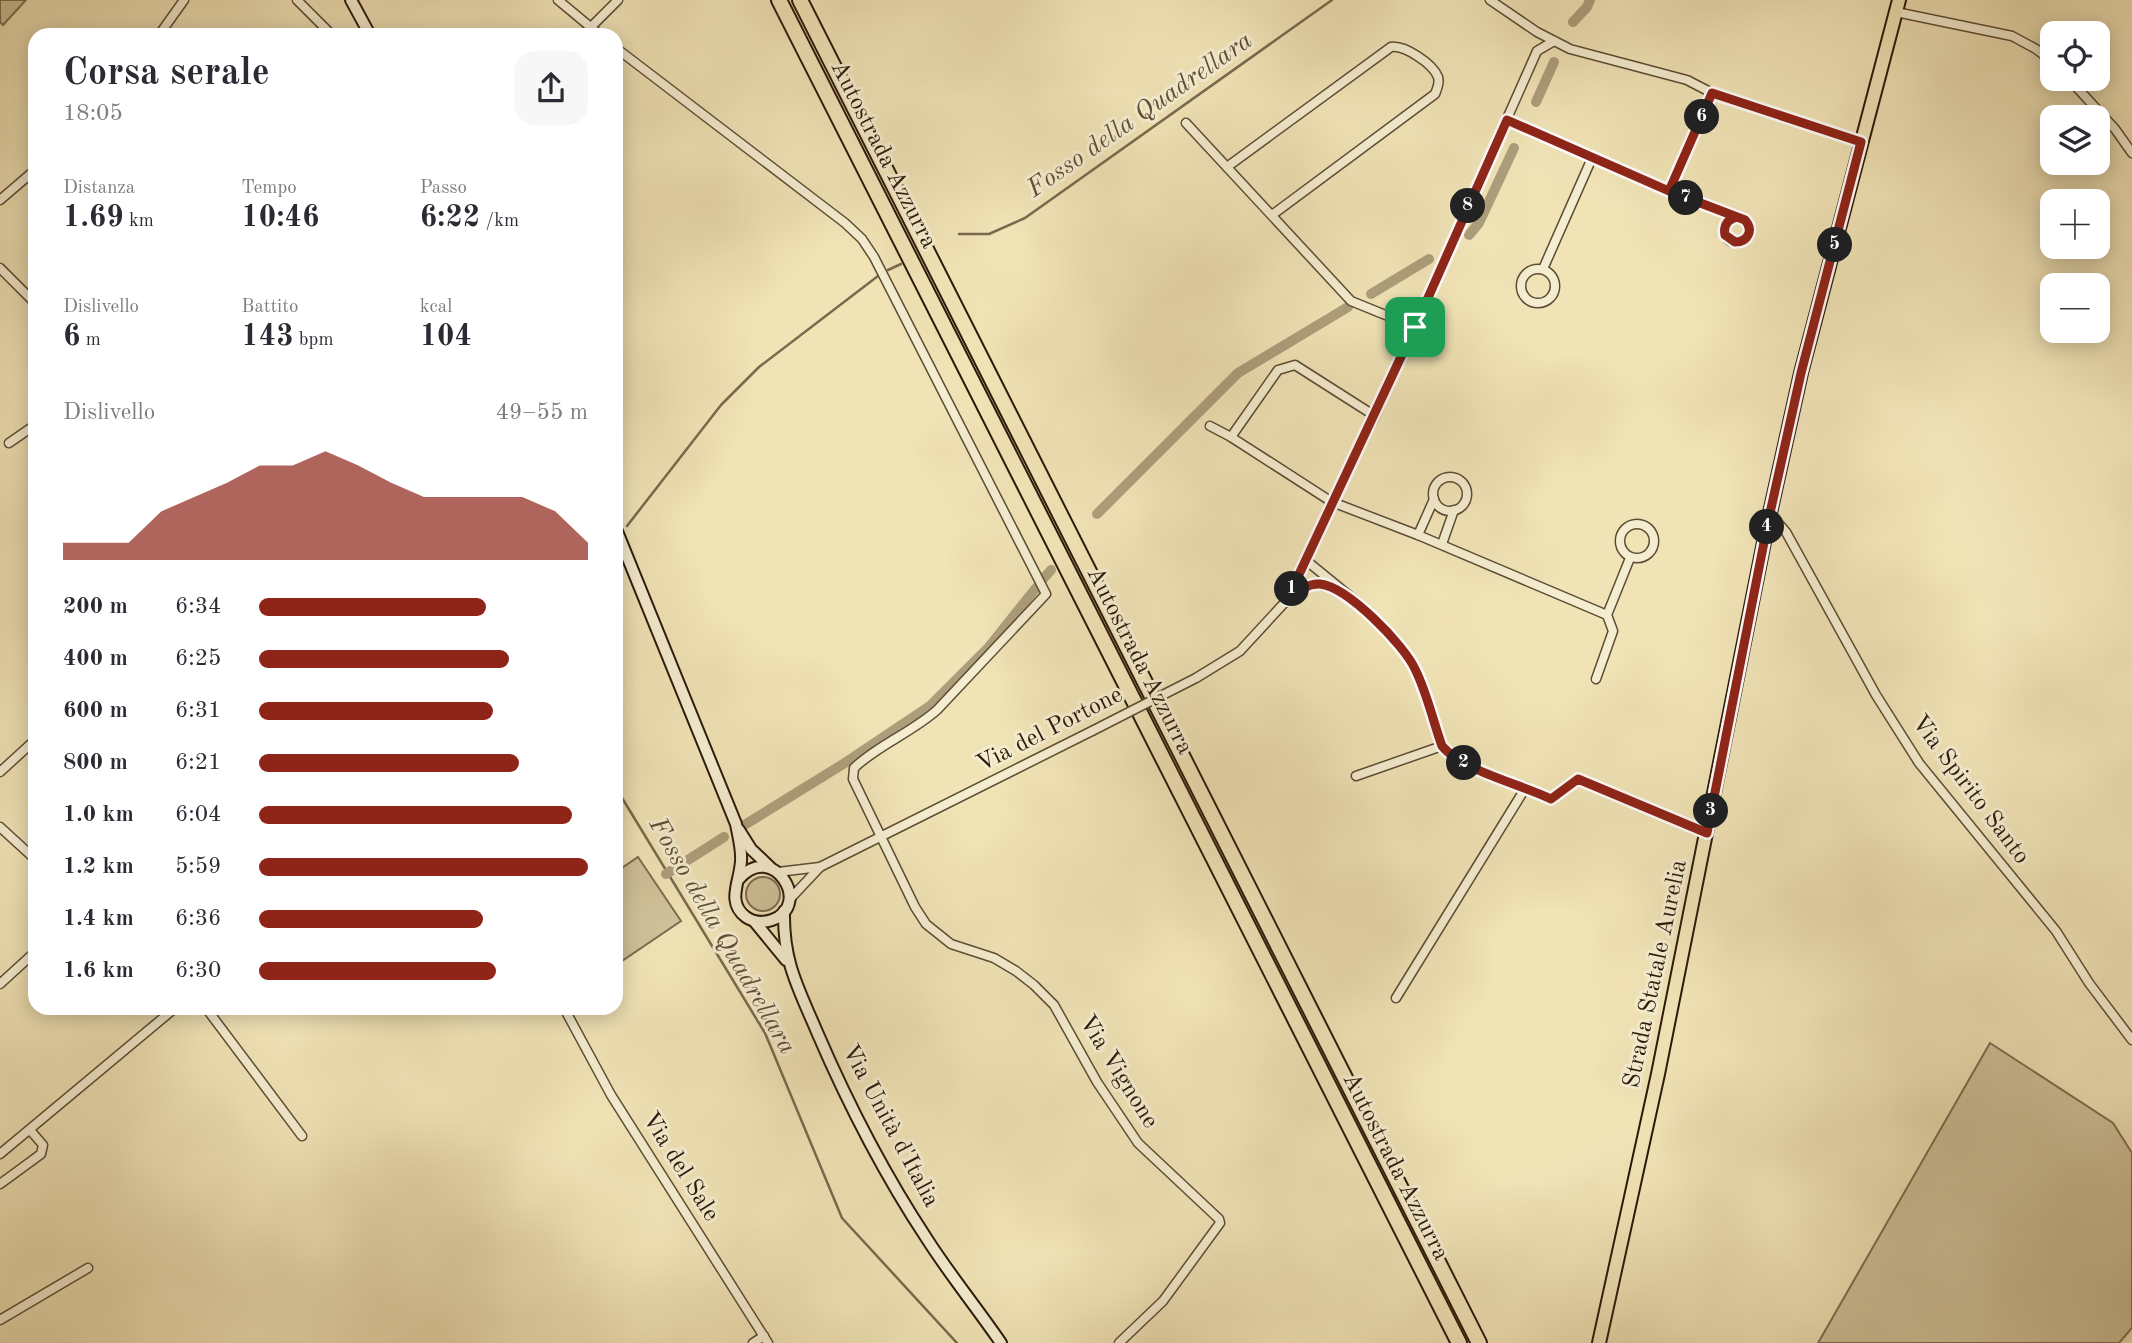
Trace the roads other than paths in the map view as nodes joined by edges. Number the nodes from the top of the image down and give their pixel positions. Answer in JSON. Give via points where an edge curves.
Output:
{"nodes":[{"id":1,"x":184,"y":0,"type":"edge"},
{"id":2,"x":297,"y":0,"type":"edge"},
{"id":3,"x":351,"y":0,"type":"edge"},
{"id":4,"x":558,"y":0,"type":"edge"},
{"id":5,"x":618,"y":0,"type":"edge"},
{"id":6,"x":779,"y":0,"type":"edge"},
{"id":7,"x":800,"y":0,"type":"edge"},
{"id":8,"x":1490,"y":0,"type":"edge"},
{"id":9,"x":1897,"y":6,"type":"edge"},
{"id":10,"x":589,"y":27,"type":"joint"},
{"id":11,"x":164,"y":28,"type":"edge"},
{"id":12,"x":325,"y":28,"type":"edge"},
{"id":13,"x":366,"y":28,"type":"edge"},
{"id":14,"x":1554,"y":41,"type":"junction"},
{"id":15,"x":2040,"y":52,"type":"edge"},
{"id":16,"x":623,"y":53,"type":"edge"},
{"id":17,"x":2079,"y":91,"type":"edge"},
{"id":18,"x":1712,"y":93,"type":"junction"},
{"id":19,"x":1507,"y":120,"type":"junction"},
{"id":20,"x":1186,"y":123,"type":"dead end"},
{"id":21,"x":1861,"y":142,"type":"junction"},
{"id":22,"x":2132,"y":153,"type":"edge"},
{"id":23,"x":1592,"y":158,"type":"junction"},
{"id":24,"x":1227,"y":167,"type":"junction"},
{"id":25,"x":28,"y":176,"type":"edge"},
{"id":26,"x":1669,"y":191,"type":"junction"},
{"id":27,"x":0,"y":200,"type":"edge"},
{"id":28,"x":1272,"y":215,"type":"junction"},
{"id":29,"x":1737,"y":217,"type":"dead end"},
{"id":30,"x":0,"y":268,"type":"edge"},
{"id":31,"x":1543,"y":269,"type":"junction"},
{"id":32,"x":28,"y":296,"type":"edge"},
{"id":33,"x":1415,"y":327,"type":"junction"},
{"id":34,"x":1375,"y":416,"type":"junction"},
{"id":35,"x":1210,"y":426,"type":"dead end"},
{"id":36,"x":28,"y":430,"type":"edge"},
{"id":37,"x":1231,"y":437,"type":"junction"},
{"id":38,"x":9,"y":443,"type":"dead end"},
{"id":39,"x":1434,"y":499,"type":"junction"},
{"id":40,"x":1332,"y":502,"type":"junction"},
{"id":41,"x":1454,"y":510,"type":"junction"},
{"id":42,"x":1768,"y":522,"type":"junction"},
{"id":43,"x":1418,"y":535,"type":"junction"},
{"id":44,"x":1442,"y":544,"type":"junction"},
{"id":45,"x":623,"y":546,"type":"edge"},
{"id":46,"x":1630,"y":558,"type":"junction"},
{"id":47,"x":1307,"y":561,"type":"junction"},
{"id":48,"x":1350,"y":598,"type":"junction"},
{"id":49,"x":1287,"y":600,"type":"junction"},
{"id":50,"x":1607,"y":615,"type":"junction"},
{"id":51,"x":1596,"y":679,"type":"dead end"},
{"id":52,"x":28,"y":746,"type":"edge"},
{"id":53,"x":1442,"y":746,"type":"junction"},
{"id":54,"x":1,"y":768,"type":"edge"},
{"id":55,"x":1356,"y":776,"type":"dead end"},
{"id":56,"x":1526,"y":786,"type":"junction"},
{"id":57,"x":736,"y":824,"type":"junction"},
{"id":58,"x":0,"y":827,"type":"edge"},
{"id":59,"x":1707,"y":833,"type":"junction"},
{"id":60,"x":881,"y":836,"type":"junction"},
{"id":61,"x":28,"y":853,"type":"edge"},
{"id":62,"x":820,"y":867,"type":"junction"},
{"id":63,"x":776,"y":871,"type":"junction"},
{"id":64,"x":739,"y":879,"type":"junction"},
{"id":65,"x":787,"y":905,"type":"junction"},
{"id":66,"x":754,"y":921,"type":"junction"},
{"id":67,"x":28,"y":959,"type":"edge"},
{"id":68,"x":788,"y":962,"type":"junction"},
{"id":69,"x":0,"y":984,"type":"edge"},
{"id":70,"x":1396,"y":998,"type":"dead end"},
{"id":71,"x":167,"y":1015,"type":"edge"},
{"id":72,"x":211,"y":1015,"type":"edge"},
{"id":73,"x":568,"y":1015,"type":"edge"},
{"id":74,"x":2132,"y":1040,"type":"edge"},
{"id":75,"x":30,"y":1130,"type":"junction"},
{"id":76,"x":302,"y":1136,"type":"dead end"},
{"id":77,"x":0,"y":1154,"type":"edge"},
{"id":78,"x":0,"y":1184,"type":"edge"},
{"id":79,"x":88,"y":1268,"type":"dead end"},
{"id":80,"x":0,"y":1321,"type":"edge"},
{"id":81,"x":766,"y":1339,"type":"edge"},
{"id":82,"x":753,"y":1343,"type":"edge"},
{"id":83,"x":1001,"y":1343,"type":"edge"},
{"id":84,"x":1119,"y":1343,"type":"edge"},
{"id":85,"x":1459,"y":1343,"type":"edge"},
{"id":86,"x":1479,"y":1343,"type":"edge"},
{"id":87,"x":1600,"y":1343,"type":"edge"}],
"edges":[{"from":1,"to":11,"type":"street"},
{"from":2,"to":12,"type":"street"},
{"from":3,"to":13,"type":"main road"},
{"from":4,"to":10,"type":"street"},
{"from":5,"to":10,"type":"street"},
{"from":6,"to":85,"type":"highway","name":"Autostrada Azzurra"},
{"from":7,"to":86,"type":"highway","name":"Autostrada Azzurra"},
{"from":8,"to":14,"type":"street"},
{"from":9,"to":15,"type":"street","via":[[2012,36]]},
{"from":9,"to":21,"type":"main road","name":"Strada Statale Aurelia"},
{"from":14,"to":18,"type":"street","via":[[1687,80]]},
{"from":14,"to":19,"type":"street","name":"Via del Portone","via":[[1537,51]]},
{"from":16,"to":60,"type":"street","via":[[863,239],[1045,594],[937,710],[854,768],[853,779]]},
{"from":17,"to":22,"type":"street"},
{"from":18,"to":21,"type":"street"},
{"from":18,"to":26,"type":"street"},
{"from":19,"to":23,"type":"street"},
{"from":19,"to":33,"type":"street","name":"Via del Portone"},
{"from":20,"to":24,"type":"street"},
{"from":21,"to":42,"type":"main road","name":"Strada Statale Aurelia"},
{"from":23,"to":26,"type":"street"},
{"from":23,"to":31,"type":"street"},
{"from":24,"to":28,"type":"street"},
{"from":24,"to":28,"type":"street","via":[[1391,47],[1402,48],[1431,67],[1438,77],[1435,94]]},
{"from":25,"to":27,"type":"street"},
{"from":26,"to":29,"type":"street"},
{"from":28,"to":33,"type":"street","via":[[1351,301]]},
{"from":30,"to":32,"type":"street"},
{"from":31,"to":31,"type":"street","via":[[1527,272],[1521,282],[1522,293],[1530,302],[1542,303],[1552,297],[1556,287],[1553,276]]},
{"from":33,"to":34,"type":"street","name":"Via del Portone"},
{"from":34,"to":37,"type":"street","via":[[1295,365],[1278,370]]},
{"from":34,"to":40,"type":"street","name":"Via del Portone"},
{"from":35,"to":37,"type":"street"},
{"from":36,"to":38,"type":"street"},
{"from":37,"to":40,"type":"street"},
{"from":39,"to":41,"type":"street","via":[[1444,509]]},
{"from":39,"to":41,"type":"street","via":[[1437,483],[1447,477],[1459,479],[1467,493],[1464,504]]},
{"from":39,"to":43,"type":"street"},
{"from":40,"to":43,"type":"street"},
{"from":40,"to":47,"type":"street","name":"Via del Portone"},
{"from":41,"to":44,"type":"street"},
{"from":42,"to":59,"type":"main road","name":"Strada Statale Aurelia"},
{"from":42,"to":74,"type":"street","name":"Via Spirito Santo","via":[[1786,532],[1919,763],[2056,931]]},
{"from":43,"to":44,"type":"street"},
{"from":44,"to":50,"type":"street"},
{"from":45,"to":57,"type":"main road"},
{"from":46,"to":46,"type":"street","via":[[1642,558],[1651,551],[1653,534],[1645,526],[1634,524],[1620,534],[1621,550]]},
{"from":46,"to":50,"type":"street"},
{"from":47,"to":48,"type":"street"},
{"from":47,"to":49,"type":"street","name":"Via del Portone"},
{"from":48,"to":49,"type":"street","via":[[1321,584],[1305,586]]},
{"from":48,"to":53,"type":"street","via":[[1401,647],[1415,668]]},
{"from":49,"to":60,"type":"street","name":"Via del Portone","bridge":true,"via":[[1240,651],[1196,678]]},
{"from":50,"to":51,"type":"street","via":[[1613,631]]},
{"from":52,"to":54,"type":"street"},
{"from":53,"to":55,"type":"street"},
{"from":53,"to":56,"type":"street","via":[[1471,767]]},
{"from":56,"to":59,"type":"street","via":[[1551,799],[1578,779]]},
{"from":56,"to":70,"type":"street"},
{"from":57,"to":63,"type":"main road","via":[[751,849]]},
{"from":57,"to":64,"type":"main road","via":[[742,858]]},
{"from":58,"to":61,"type":"street"},
{"from":59,"to":87,"type":"main road","name":"Strada Statale Aurelia"},
{"from":60,"to":62,"type":"street","name":"Via del Portone"},
{"from":60,"to":84,"type":"street","name":"Via Vignone","via":[[926,924],[951,944],[994,958],[1016,971],[1054,1005],[1138,1143],[1219,1219],[1163,1301]]},
{"from":62,"to":63,"type":"street","name":"Via del Portone"},
{"from":62,"to":65,"type":"street"},
{"from":63,"to":64,"type":"main road","via":[[754,868]]},
{"from":63,"to":65,"type":"main road","via":[[786,882]]},
{"from":64,"to":66,"type":"main road","via":[[735,901],[744,916]]},
{"from":65,"to":66,"type":"main road","via":[[771,921]]},
{"from":65,"to":68,"type":"main road","name":"Via Unità d'Italia","via":[[784,934]]},
{"from":66,"to":68,"type":"main road"},
{"from":67,"to":69,"type":"street"},
{"from":68,"to":83,"type":"main road","name":"Via Unità d'Italia","via":[[869,1142],[928,1240]]},
{"from":71,"to":75,"type":"street"},
{"from":72,"to":76,"type":"street"},
{"from":73,"to":81,"type":"street","name":"Via del Sale","via":[[611,1095]]},
{"from":75,"to":77,"type":"street"},
{"from":75,"to":78,"type":"street","via":[[43,1145],[41,1154]]},
{"from":79,"to":80,"type":"street"},
{"from":81,"to":82,"type":"street"}]}
